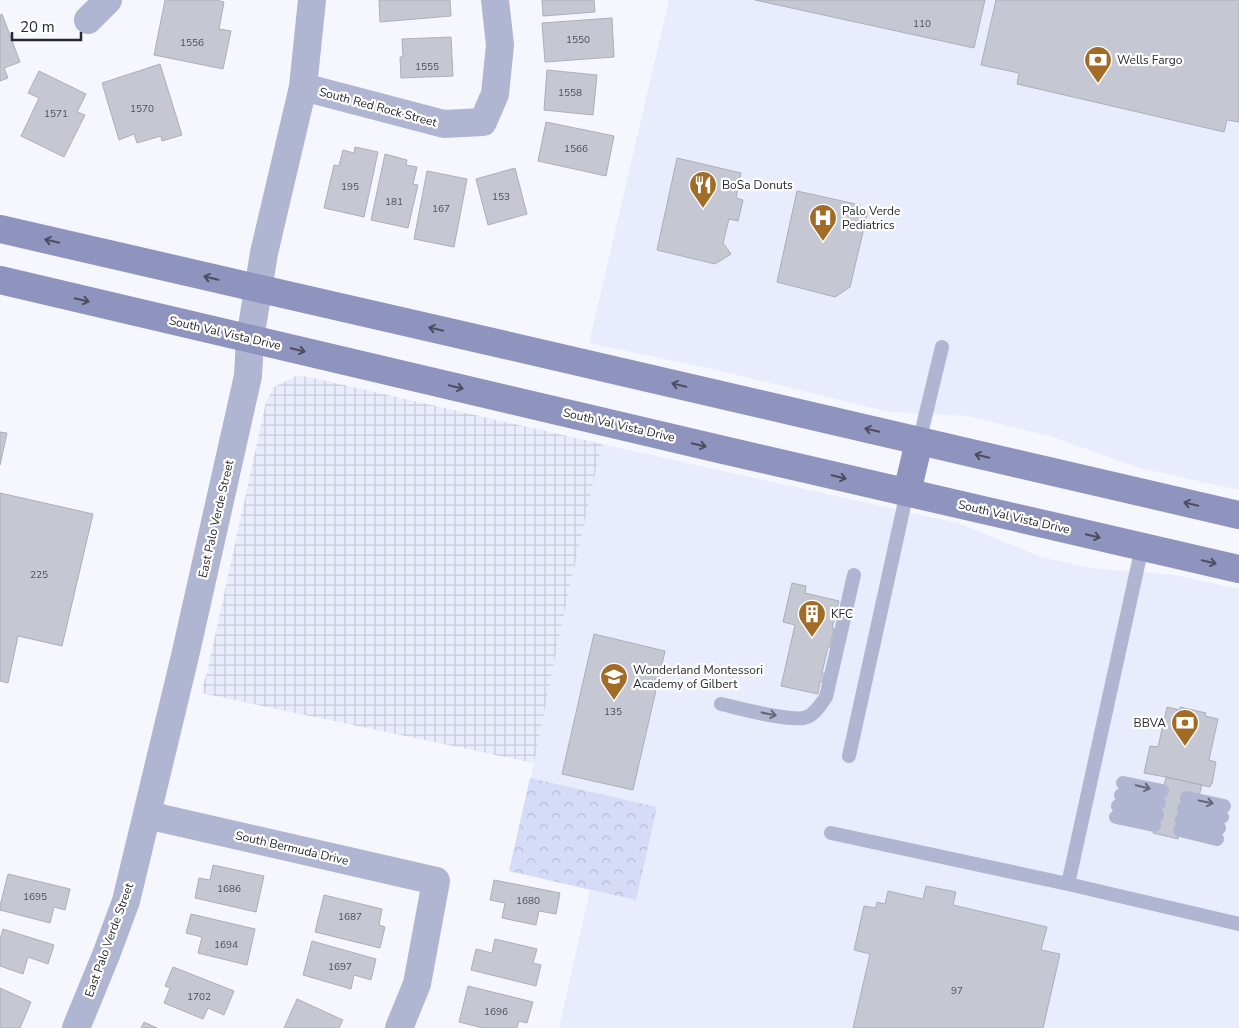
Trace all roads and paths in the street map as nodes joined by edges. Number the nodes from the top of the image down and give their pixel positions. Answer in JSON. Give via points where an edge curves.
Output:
{"nodes":[{"id":1,"x":108,"y":0,"type":"edge"},
{"id":2,"x":312,"y":0,"type":"edge"},
{"id":3,"x":495,"y":0,"type":"edge"},
{"id":4,"x":88,"y":20,"type":"dead end"},
{"id":5,"x":303,"y":87,"type":"junction"},
{"id":6,"x":0,"y":230,"type":"edge"},
{"id":7,"x":0,"y":280,"type":"edge"},
{"id":8,"x":258,"y":288,"type":"junction"},
{"id":9,"x":250,"y":339,"type":"junction"},
{"id":10,"x":942,"y":347,"type":"dead end"},
{"id":11,"x":919,"y":442,"type":"junction"},
{"id":12,"x":907,"y":492,"type":"junction"},
{"id":13,"x":1239,"y":515,"type":"edge"},
{"id":14,"x":1142,"y":547,"type":"junction"},
{"id":15,"x":1239,"y":569,"type":"edge"},
{"id":16,"x":854,"y":575,"type":"dead end"},
{"id":17,"x":721,"y":704,"type":"dead end"},
{"id":18,"x":849,"y":756,"type":"dead end"},
{"id":19,"x":1158,"y":809,"type":"joint"},
{"id":20,"x":147,"y":815,"type":"junction"},
{"id":21,"x":1221,"y":822,"type":"joint"},
{"id":22,"x":831,"y":833,"type":"dead end"},
{"id":23,"x":1068,"y":884,"type":"junction"},
{"id":24,"x":1239,"y":924,"type":"edge"},
{"id":25,"x":76,"y":1028,"type":"edge"},
{"id":26,"x":399,"y":1028,"type":"edge"}],
"edges":[{"from":1,"to":4,"type":"street"},
{"from":2,"to":5,"type":"street","name":"East Palo Verde Street"},
{"from":3,"to":5,"type":"street","name":"South Red Rock Street","via":[[500,45],[494,94],[483,122],[444,124]]},
{"from":5,"to":8,"type":"street","name":"East Palo Verde Street"},
{"from":8,"to":6,"type":"main road","one_way":true},
{"from":7,"to":9,"type":"main road","name":"South Val Vista Drive","one_way":true},
{"from":8,"to":9,"type":"street","name":"East Palo Verde Street"},
{"from":11,"to":8,"type":"main road","one_way":true},
{"from":9,"to":12,"type":"main road","name":"South Val Vista Drive","one_way":true},
{"from":9,"to":20,"type":"street","name":"East Palo Verde Street","via":[[248,376]]},
{"from":10,"to":11,"type":"lane"},
{"from":11,"to":12,"type":"main road"},
{"from":13,"to":11,"type":"main road","one_way":true},
{"from":12,"to":14,"type":"main road","name":"South Val Vista Drive","one_way":true},
{"from":12,"to":18,"type":"lane"},
{"from":14,"to":15,"type":"main road","name":"South Val Vista Drive","one_way":true},
{"from":14,"to":23,"type":"lane"},
{"from":17,"to":16,"type":"lane","one_way":true,"via":[[798,719],[815,710],[826,697]]},
{"from":19,"to":19,"type":"lane","one_way":true,"via":[[1120,800]]},
{"from":20,"to":25,"type":"street","name":"East Palo Verde Street","via":[[126,901]]},
{"from":20,"to":26,"type":"street","name":"South Bermuda Drive","via":[[436,881],[417,984]]},
{"from":21,"to":21,"type":"lane","one_way":true,"via":[[1183,814]]},
{"from":22,"to":23,"type":"lane"},
{"from":23,"to":24,"type":"lane"}]}
